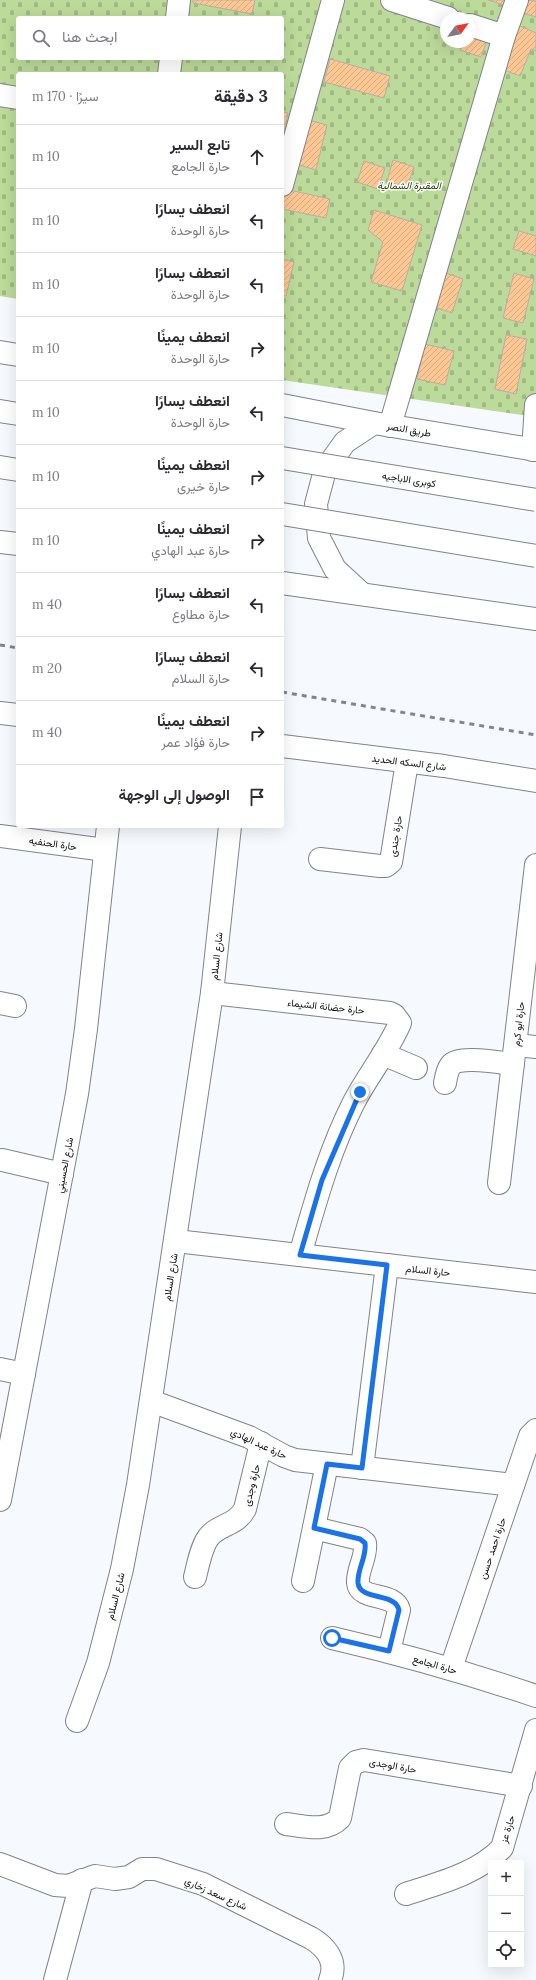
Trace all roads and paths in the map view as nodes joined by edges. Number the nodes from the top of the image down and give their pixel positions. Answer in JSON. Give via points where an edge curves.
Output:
{"nodes":[{"id":1,"x":179,"y":0,"type":"edge"},
{"id":2,"x":333,"y":0,"type":"edge"},
{"id":3,"x":392,"y":0,"type":"edge"},
{"id":4,"x":517,"y":0,"type":"edge"},
{"id":5,"x":440,"y":15,"type":"edge"},
{"id":6,"x":177,"y":16,"type":"edge"},
{"id":7,"x":476,"y":27,"type":"edge"},
{"id":8,"x":504,"y":36,"type":"junction"},
{"id":9,"x":171,"y":60,"type":"edge"},
{"id":10,"x":169,"y":72,"type":"edge"},
{"id":11,"x":0,"y":95,"type":"edge"},
{"id":12,"x":16,"y":98,"type":"edge"},
{"id":13,"x":284,"y":178,"type":"edge"},
{"id":14,"x":0,"y":352,"type":"edge"},
{"id":15,"x":16,"y":355,"type":"edge"},
{"id":16,"x":284,"y":405,"type":"edge"},
{"id":17,"x":536,"y":405,"type":"edge"},
{"id":18,"x":0,"y":411,"type":"edge"},
{"id":19,"x":16,"y":414,"type":"edge"},
{"id":20,"x":382,"y":424,"type":"junction"},
{"id":21,"x":535,"y":450,"type":"edge"},
{"id":22,"x":284,"y":458,"type":"edge"},
{"id":23,"x":0,"y":467,"type":"edge"},
{"id":24,"x":16,"y":470,"type":"edge"},
{"id":25,"x":536,"y":500,"type":"edge"},
{"id":26,"x":284,"y":514,"type":"edge"},
{"id":27,"x":0,"y":542,"type":"edge"},
{"id":28,"x":16,"y":544,"type":"edge"},
{"id":29,"x":536,"y":556,"type":"edge"},
{"id":30,"x":284,"y":583,"type":"edge"},
{"id":31,"x":360,"y":592,"type":"junction"},
{"id":32,"x":536,"y":619,"type":"edge"},
{"id":33,"x":0,"y":713,"type":"edge"},
{"id":34,"x":16,"y":715,"type":"edge"},
{"id":35,"x":284,"y":746,"type":"edge"},
{"id":36,"x":407,"y":762,"type":"junction"},
{"id":37,"x":536,"y":781,"type":"edge"},
{"id":38,"x":108,"y":828,"type":"edge"},
{"id":39,"x":230,"y":828,"type":"edge"},
{"id":40,"x":0,"y":836,"type":"edge"},
{"id":41,"x":105,"y":850,"type":"junction"},
{"id":42,"x":320,"y":859,"type":"dead end"},
{"id":43,"x":536,"y":865,"type":"edge"},
{"id":44,"x":212,"y":993,"type":"junction"},
{"id":45,"x":522,"y":1052,"type":"edge"},
{"id":46,"x":383,"y":1054,"type":"junction"},
{"id":47,"x":416,"y":1068,"type":"dead end"},
{"id":48,"x":445,"y":1083,"type":"dead end"},
{"id":49,"x":2,"y":1160,"type":"dead end"},
{"id":50,"x":62,"y":1174,"type":"junction"},
{"id":51,"x":498,"y":1183,"type":"dead end"},
{"id":52,"x":176,"y":1241,"type":"junction"},
{"id":53,"x":300,"y":1255,"type":"junction"},
{"id":54,"x":387,"y":1265,"type":"junction"},
{"id":55,"x":536,"y":1282,"type":"edge"},
{"id":56,"x":0,"y":1369,"type":"edge"},
{"id":57,"x":24,"y":1374,"type":"junction"},
{"id":58,"x":151,"y":1401,"type":"junction"},
{"id":59,"x":536,"y":1430,"type":"edge"},
{"id":60,"x":261,"y":1443,"type":"junction"},
{"id":61,"x":327,"y":1464,"type":"junction"},
{"id":62,"x":362,"y":1468,"type":"junction"},
{"id":63,"x":513,"y":1485,"type":"junction"},
{"id":64,"x":0,"y":1500,"type":"edge"},
{"id":65,"x":314,"y":1528,"type":"junction"},
{"id":66,"x":195,"y":1577,"type":"dead end"},
{"id":67,"x":303,"y":1581,"type":"dead end"},
{"id":68,"x":332,"y":1638,"type":"dead end"},
{"id":69,"x":389,"y":1651,"type":"junction"},
{"id":70,"x":451,"y":1668,"type":"junction"},
{"id":71,"x":536,"y":1696,"type":"edge"},
{"id":72,"x":77,"y":1721,"type":"dead end"},
{"id":73,"x":536,"y":1730,"type":"edge"},
{"id":74,"x":521,"y":1786,"type":"junction"},
{"id":75,"x":286,"y":1824,"type":"dead end"},
{"id":76,"x":0,"y":1864,"type":"edge"},
{"id":77,"x":82,"y":1880,"type":"junction"},
{"id":78,"x":406,"y":1894,"type":"dead end"},
{"id":79,"x":56,"y":1980,"type":"edge"},
{"id":80,"x":330,"y":1980,"type":"edge"}],
"edges":[{"from":1,"to":6,"type":"main road"},
{"from":2,"to":13,"type":"main road"},
{"from":3,"to":5,"type":"main road"},
{"from":4,"to":8,"type":"main road"},
{"from":7,"to":8,"type":"main road"},
{"from":8,"to":20,"type":"main road"},
{"from":9,"to":10,"type":"main road"},
{"from":11,"to":12,"type":"main road"},
{"from":14,"to":15,"type":"main road"},
{"from":16,"to":20,"type":"main road","name":"طريق النصر"},
{"from":17,"to":21,"type":"main road"},
{"from":18,"to":19,"type":"main road"},
{"from":20,"to":21,"type":"main road","name":"طريق النصر"},
{"from":20,"to":31,"type":"main road","via":[[345,442],[325,470],[316,504],[319,538],[335,569]]},
{"from":22,"to":25,"type":"main road","name":"كوبرى الاباجيه","bridge":true},
{"from":23,"to":24,"type":"main road"},
{"from":26,"to":29,"type":"main road","bridge":true},
{"from":27,"to":28,"type":"main road"},
{"from":30,"to":31,"type":"main road"},
{"from":31,"to":32,"type":"main road"},
{"from":33,"to":34,"type":"main road"},
{"from":35,"to":36,"type":"main road","name":"شارع السكه الحديد"},
{"from":36,"to":37,"type":"main road","name":"شارع السكه الحديد"},
{"from":36,"to":42,"type":"main road","name":"حارة جندى","via":[[391,862],[386,866],[380,866]]},
{"from":38,"to":41,"type":"main road","name":"شارع الحسيني"},
{"from":39,"to":44,"type":"main road","name":"شارع السلام"},
{"from":40,"to":41,"type":"main road","name":"حارة الحنفيه"},
{"from":41,"to":50,"type":"main road","name":"شارع الحسيني","via":[[86,1029]]},
{"from":43,"to":45,"type":"main road","name":"حارة ابو كرم"},
{"from":44,"to":46,"type":"main road","name":"حارة حضانة الشيماء","via":[[390,1013],[400,1023]]},
{"from":44,"to":52,"type":"main road","name":"شارع السلام"},
{"from":45,"to":48,"type":"main road","via":[[461,1060],[452,1064]]},
{"from":45,"to":51,"type":"main road","name":"حارة ابو كرم"},
{"from":46,"to":47,"type":"main road"},
{"from":46,"to":53,"type":"main road","via":[[354,1104],[332,1152]]},
{"from":49,"to":50,"type":"main road"},
{"from":50,"to":57,"type":"main road","name":"شارع الحسيني"},
{"from":52,"to":53,"type":"main road","name":"حارة السلام"},
{"from":52,"to":58,"type":"main road","name":"شارع السلام"},
{"from":53,"to":54,"type":"main road","name":"حارة السلام"},
{"from":54,"to":55,"type":"main road","name":"حارة السلام"},
{"from":54,"to":62,"type":"main road"},
{"from":56,"to":57,"type":"main road"},
{"from":57,"to":64,"type":"main road","name":"شارع الحسيني"},
{"from":58,"to":60,"type":"main road","name":"حارة عبد الهادي"},
{"from":58,"to":72,"type":"main road","name":"شارع السلام","via":[[122,1568],[98,1663]]},
{"from":59,"to":63,"type":"main road","name":"حارة احمد حسن","via":[[530,1436]]},
{"from":60,"to":61,"type":"main road","name":"حارة عبد الهادي","via":[[295,1460]]},
{"from":60,"to":66,"type":"main road","name":"حارة وجدى","via":[[245,1509],[241,1517],[208,1538]]},
{"from":61,"to":62,"type":"main road","name":"حارة عبد الهادي"},
{"from":61,"to":65,"type":"main road"},
{"from":62,"to":63,"type":"main road","name":"حارة عبد الهادي"},
{"from":63,"to":70,"type":"main road","name":"حارة احمد حسن"},
{"from":65,"to":67,"type":"main road"},
{"from":65,"to":69,"type":"main road","via":[[360,1539],[365,1543],[366,1549],[358,1583],[361,1590],[398,1605]]},
{"from":68,"to":69,"type":"main road","name":"حارة الجامع"},
{"from":69,"to":70,"type":"main road","name":"حارة الجامع"},
{"from":70,"to":71,"type":"main road","name":"حارة الجامع"},
{"from":73,"to":74,"type":"main road","name":"حارة عز"},
{"from":74,"to":75,"type":"main road","name":"حارة الوجدى","via":[[364,1760],[356,1762],[350,1768],[340,1818],[335,1823],[314,1828]]},
{"from":74,"to":78,"type":"main road","name":"حارة عز","via":[[502,1848],[491,1859],[454,1877]]},
{"from":76,"to":77,"type":"main road","name":"شارع سعد زخاري","via":[[55,1885],[68,1886]]},
{"from":77,"to":79,"type":"main road"},
{"from":77,"to":80,"type":"main road","name":"شارع سعد زخاري","via":[[95,1876],[129,1877],[142,1869],[156,1869],[203,1884],[324,1946],[332,1960]]}]}
